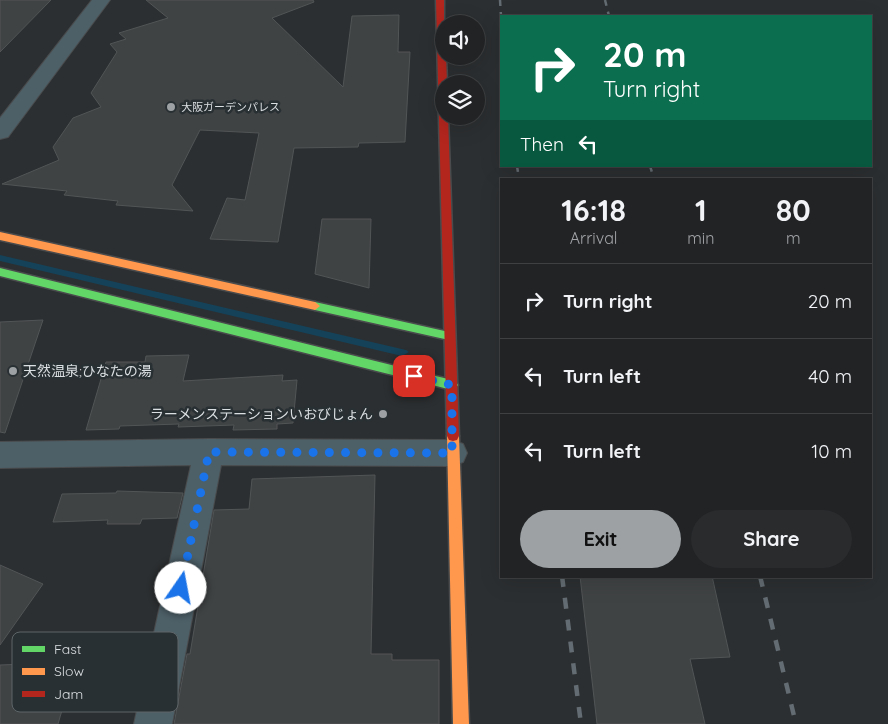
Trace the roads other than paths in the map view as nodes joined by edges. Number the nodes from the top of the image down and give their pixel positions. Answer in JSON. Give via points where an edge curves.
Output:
{"nodes":[{"id":1,"x":101,"y":0,"type":"edge"},
{"id":2,"x":440,"y":0,"type":"edge"},
{"id":3,"x":0,"y":132,"type":"edge"},
{"id":4,"x":0,"y":236,"type":"edge"},
{"id":5,"x":0,"y":272,"type":"edge"},
{"id":6,"x":449,"y":336,"type":"junction"},
{"id":7,"x":452,"y":385,"type":"junction"},
{"id":8,"x":209,"y":452,"type":"junction"},
{"id":9,"x":452,"y":453,"type":"junction"},
{"id":10,"x":0,"y":455,"type":"edge"},
{"id":11,"x":172,"y":632,"type":"edge"},
{"id":12,"x":462,"y":724,"type":"edge"}],
"edges":[{"from":1,"to":3,"type":"street"},
{"from":2,"to":6,"type":"street"},
{"from":4,"to":6,"type":"street"},
{"from":5,"to":7,"type":"street"},
{"from":6,"to":7,"type":"street"},
{"from":7,"to":9,"type":"street"},
{"from":8,"to":9,"type":"street"},
{"from":8,"to":10,"type":"street"},
{"from":8,"to":11,"type":"street"},
{"from":9,"to":12,"type":"street"}]}
